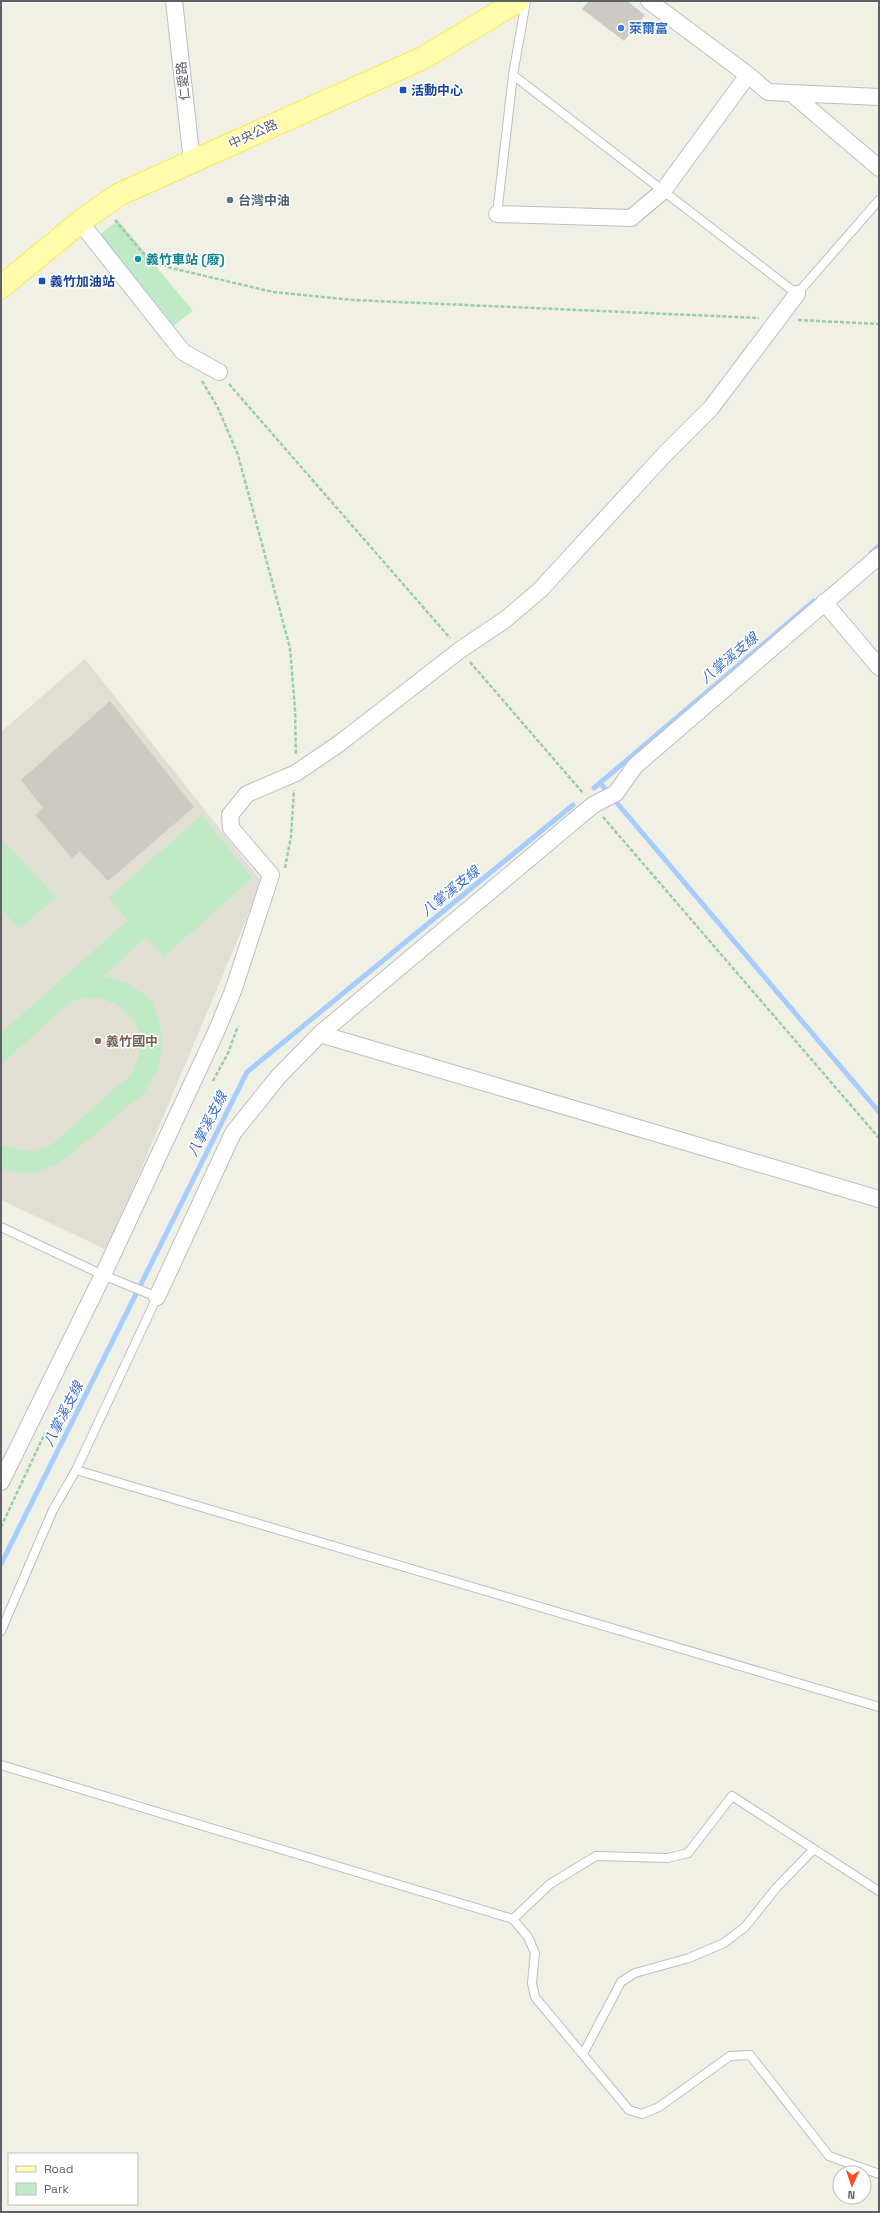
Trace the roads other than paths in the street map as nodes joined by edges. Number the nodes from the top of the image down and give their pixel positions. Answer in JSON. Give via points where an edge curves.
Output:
{"nodes":[{"id":1,"x":174,"y":1,"type":"edge"},
{"id":2,"x":518,"y":1,"type":"edge"},
{"id":3,"x":526,"y":1,"type":"edge"},
{"id":4,"x":649,"y":1,"type":"edge"},
{"id":5,"x":513,"y":75,"type":"junction"},
{"id":6,"x":748,"y":75,"type":"junction"},
{"id":7,"x":791,"y":93,"type":"junction"},
{"id":8,"x":879,"y":97,"type":"edge"},
{"id":9,"x":192,"y":162,"type":"junction"},
{"id":10,"x":879,"y":168,"type":"edge"},
{"id":11,"x":663,"y":191,"type":"junction"},
{"id":12,"x":879,"y":200,"type":"edge"},
{"id":13,"x":497,"y":214,"type":"joint"},
{"id":14,"x":80,"y":222,"type":"junction"},
{"id":15,"x":1,"y":287,"type":"edge"},
{"id":16,"x":797,"y":294,"type":"junction"},
{"id":17,"x":219,"y":372,"type":"road end"},
{"id":18,"x":879,"y":556,"type":"edge"},
{"id":19,"x":824,"y":602,"type":"junction"},
{"id":20,"x":879,"y":667,"type":"edge"},
{"id":21,"x":320,"y":1034,"type":"junction"},
{"id":22,"x":879,"y":1199,"type":"edge"},
{"id":23,"x":1,"y":1227,"type":"edge"},
{"id":24,"x":103,"y":1275,"type":"junction"},
{"id":25,"x":152,"y":1295,"type":"junction"},
{"id":26,"x":76,"y":1470,"type":"junction"},
{"id":27,"x":1,"y":1482,"type":"edge"},
{"id":28,"x":1,"y":1632,"type":"edge"},
{"id":29,"x":879,"y":1707,"type":"edge"},
{"id":30,"x":1,"y":1764,"type":"edge"},
{"id":31,"x":814,"y":1849,"type":"junction"},
{"id":32,"x":879,"y":1891,"type":"edge"},
{"id":33,"x":513,"y":1919,"type":"junction"},
{"id":34,"x":583,"y":2054,"type":"junction"},
{"id":35,"x":879,"y":2174,"type":"edge"}],
"edges":[{"from":1,"to":9,"type":"street","name":"仁愛路"},
{"from":2,"to":9,"type":"main road","name":"中央公路","via":[[423,58]]},
{"from":3,"to":5,"type":"lane"},
{"from":4,"to":6,"type":"street"},
{"from":5,"to":11,"type":"lane"},
{"from":5,"to":13,"type":"lane"},
{"from":6,"to":7,"type":"street","via":[[768,92]]},
{"from":6,"to":11,"type":"street"},
{"from":7,"to":8,"type":"street"},
{"from":7,"to":10,"type":"street"},
{"from":9,"to":14,"type":"main road","name":"中央公路","via":[[118,195]]},
{"from":11,"to":13,"type":"street","via":[[630,218]]},
{"from":11,"to":16,"type":"lane"},
{"from":12,"to":16,"type":"lane"},
{"from":14,"to":15,"type":"main road","name":"中央公路"},
{"from":14,"to":17,"type":"street","via":[[183,352]]},
{"from":16,"to":24,"type":"street","via":[[711,408],[664,455],[540,590],[506,619],[460,650],[307,766],[247,794],[230,815],[231,828],[271,875],[233,991],[216,1032]]},
{"from":18,"to":19,"type":"street"},
{"from":19,"to":20,"type":"street"},
{"from":19,"to":21,"type":"street","via":[[635,766],[616,793],[596,803]]},
{"from":21,"to":22,"type":"street"},
{"from":21,"to":25,"type":"street","via":[[278,1076],[233,1133]]},
{"from":23,"to":24,"type":"lane"},
{"from":24,"to":25,"type":"lane"},
{"from":24,"to":27,"type":"street"},
{"from":25,"to":26,"type":"lane"},
{"from":26,"to":28,"type":"lane","via":[[53,1510]]},
{"from":26,"to":29,"type":"lane"},
{"from":30,"to":33,"type":"lane"},
{"from":31,"to":32,"type":"lane"},
{"from":31,"to":33,"type":"lane","via":[[732,1796],[688,1853],[668,1858],[596,1856],[550,1884]]},
{"from":31,"to":34,"type":"lane","via":[[777,1887],[745,1927],[724,1943],[689,1958],[635,1973],[621,1982]]},
{"from":33,"to":34,"type":"lane","via":[[528,1937],[535,1953],[532,1983],[535,1997]]},
{"from":34,"to":35,"type":"lane","via":[[629,2110],[642,2114],[659,2107],[730,2056],[750,2055],[829,2156]]}]}
